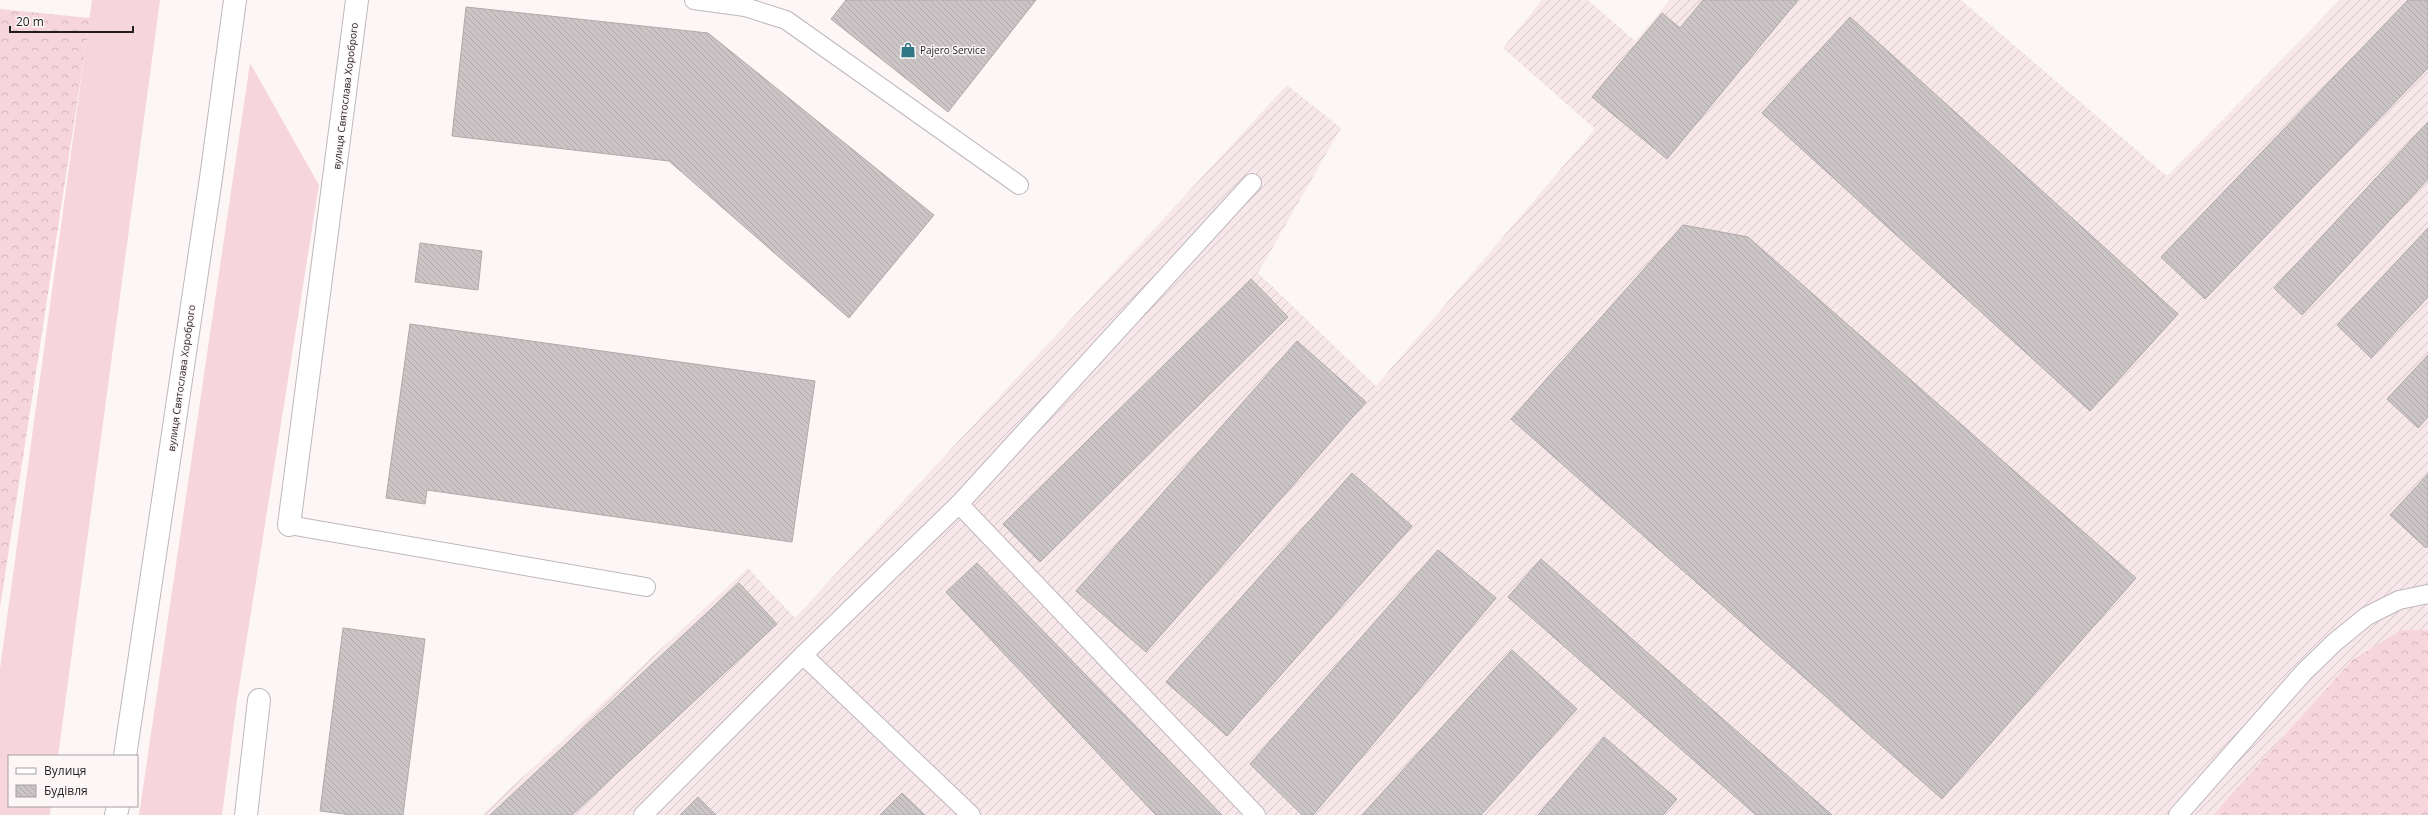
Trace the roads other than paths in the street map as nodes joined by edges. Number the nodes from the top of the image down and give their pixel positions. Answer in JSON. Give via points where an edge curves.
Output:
{"nodes":[{"id":1,"x":235,"y":0,"type":"edge"},
{"id":2,"x":358,"y":0,"type":"edge"},
{"id":3,"x":694,"y":0,"type":"edge"},
{"id":4,"x":1252,"y":184,"type":"dead end"},
{"id":5,"x":1019,"y":185,"type":"dead end"},
{"id":6,"x":959,"y":504,"type":"junction"},
{"id":7,"x":289,"y":525,"type":"joint"},
{"id":8,"x":646,"y":587,"type":"dead end"},
{"id":9,"x":2428,"y":594,"type":"edge"},
{"id":10,"x":803,"y":655,"type":"junction"},
{"id":11,"x":259,"y":700,"type":"dead end"},
{"id":12,"x":125,"y":755,"type":"edge"},
{"id":13,"x":246,"y":815,"type":"edge"},
{"id":14,"x":643,"y":815,"type":"edge"},
{"id":15,"x":971,"y":815,"type":"edge"},
{"id":16,"x":1256,"y":815,"type":"edge"},
{"id":17,"x":2178,"y":815,"type":"edge"}],
"edges":[{"from":1,"to":12,"type":"street","name":"вулиця Святослава Хороброго"},
{"from":2,"to":7,"type":"street","name":"вулиця Святослава Хороброго"},
{"from":3,"to":5,"type":"lane","via":[[744,7],[786,20]]},
{"from":4,"to":6,"type":"lane"},
{"from":6,"to":10,"type":"lane"},
{"from":6,"to":16,"type":"lane"},
{"from":7,"to":8,"type":"lane"},
{"from":9,"to":17,"type":"lane","via":[[2399,600],[2367,616],[2335,642],[2304,672]]},
{"from":10,"to":14,"type":"lane"},
{"from":10,"to":15,"type":"lane"},
{"from":11,"to":13,"type":"street"}]}
